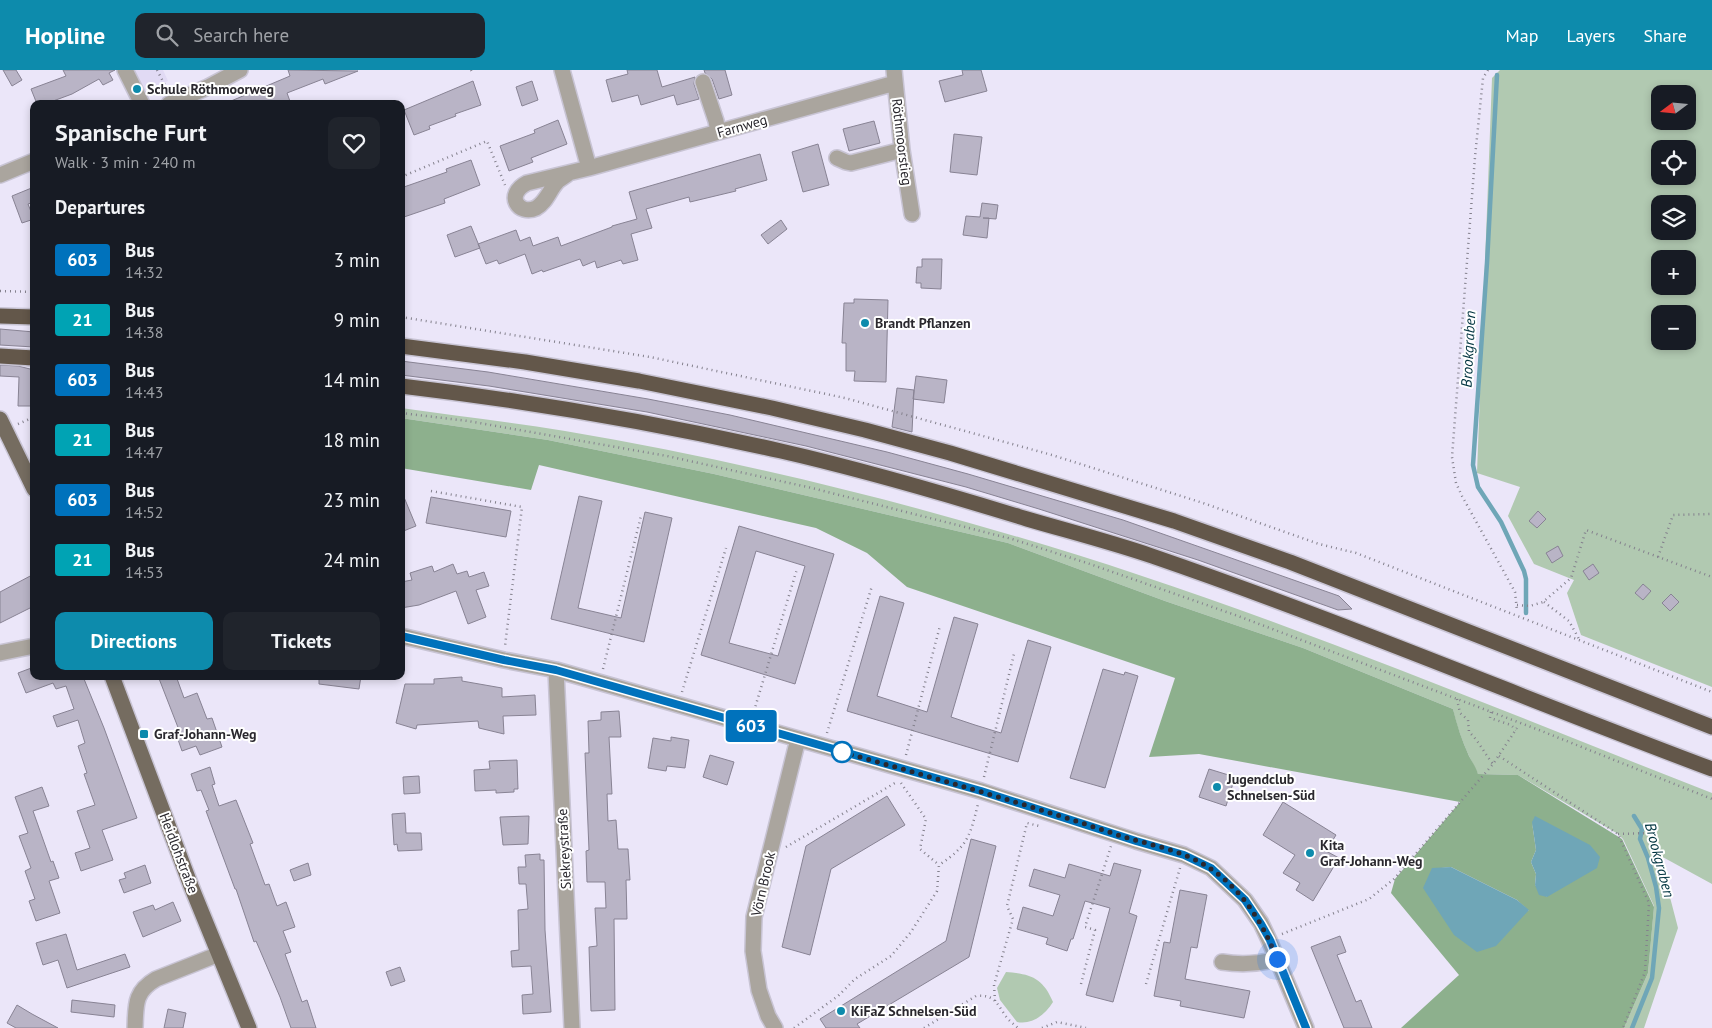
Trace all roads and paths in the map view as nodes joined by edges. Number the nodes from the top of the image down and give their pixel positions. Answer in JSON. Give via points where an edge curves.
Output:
{"nodes":[{"id":1,"x":125,"y":70,"type":"edge"},
{"id":2,"x":157,"y":70,"type":"edge"},
{"id":3,"x":240,"y":70,"type":"edge"},
{"id":4,"x":562,"y":70,"type":"edge"},
{"id":5,"x":1488,"y":70,"type":"edge"},
{"id":6,"x":894,"y":77,"type":"edge"},
{"id":7,"x":703,"y":82,"type":"dead end"},
{"id":8,"x":140,"y":100,"type":"edge"},
{"id":9,"x":170,"y":100,"type":"edge"},
{"id":10,"x":177,"y":100,"type":"edge"},
{"id":11,"x":718,"y":132,"type":"junction"},
{"id":12,"x":902,"y":150,"type":"junction"},
{"id":13,"x":837,"y":158,"type":"dead end"},
{"id":14,"x":30,"y":163,"type":"edge"},
{"id":15,"x":589,"y":168,"type":"junction"},
{"id":16,"x":569,"y":173,"type":"junction"},
{"id":17,"x":0,"y":175,"type":"edge"},
{"id":18,"x":405,"y":176,"type":"edge"},
{"id":19,"x":515,"y":194,"type":"junction"},
{"id":20,"x":912,"y":214,"type":"dead end"},
{"id":21,"x":0,"y":291,"type":"edge"},
{"id":22,"x":30,"y":292,"type":"edge"},
{"id":23,"x":0,"y":316,"type":"edge"},
{"id":24,"x":30,"y":317,"type":"edge"},
{"id":25,"x":405,"y":347,"type":"edge"},
{"id":26,"x":0,"y":356,"type":"edge"},
{"id":27,"x":30,"y":358,"type":"edge"},
{"id":28,"x":405,"y":387,"type":"edge"},
{"id":29,"x":405,"y":413,"type":"edge"},
{"id":30,"x":0,"y":419,"type":"edge"},
{"id":31,"x":30,"y":481,"type":"edge"},
{"id":32,"x":431,"y":491,"type":"dead end"},
{"id":33,"x":1712,"y":514,"type":"edge"},
{"id":34,"x":641,"y":516,"type":"dead end"},
{"id":35,"x":726,"y":548,"type":"dead end"},
{"id":36,"x":1658,"y":557,"type":"junction"},
{"id":37,"x":797,"y":568,"type":"dead end"},
{"id":38,"x":1712,"y":577,"type":"edge"},
{"id":39,"x":872,"y":586,"type":"dead end"},
{"id":40,"x":1544,"y":602,"type":"junction"},
{"id":41,"x":1516,"y":605,"type":"junction"},
{"id":42,"x":1492,"y":606,"type":"dead end"},
{"id":43,"x":1517,"y":611,"type":"dead end"},
{"id":44,"x":405,"y":637,"type":"edge"},
{"id":45,"x":1580,"y":640,"type":"junction"},
{"id":46,"x":30,"y":647,"type":"edge"},
{"id":47,"x":0,"y":653,"type":"edge"},
{"id":48,"x":1014,"y":654,"type":"dead end"},
{"id":49,"x":504,"y":660,"type":"junction"},
{"id":50,"x":556,"y":670,"type":"junction"},
{"id":51,"x":114,"y":680,"type":"edge"},
{"id":52,"x":600,"y":682,"type":"junction"},
{"id":53,"x":1712,"y":692,"type":"edge"},
{"id":54,"x":1457,"y":699,"type":"junction"},
{"id":55,"x":678,"y":705,"type":"junction"},
{"id":56,"x":1491,"y":712,"type":"junction"},
{"id":57,"x":750,"y":726,"type":"junction"},
{"id":58,"x":1712,"y":727,"type":"edge"},
{"id":59,"x":798,"y":740,"type":"junction"},
{"id":60,"x":823,"y":747,"type":"junction"},
{"id":61,"x":1499,"y":756,"type":"junction"},
{"id":62,"x":1493,"y":764,"type":"junction"},
{"id":63,"x":1712,"y":769,"type":"edge"},
{"id":64,"x":899,"y":781,"type":"dead end"},
{"id":65,"x":981,"y":791,"type":"junction"},
{"id":66,"x":1712,"y":799,"type":"edge"},
{"id":67,"x":1044,"y":828,"type":"dead end"},
{"id":68,"x":1649,"y":833,"type":"dead end"},
{"id":69,"x":1114,"y":834,"type":"junction"},
{"id":70,"x":1618,"y":834,"type":"junction"},
{"id":71,"x":1184,"y":855,"type":"junction"},
{"id":72,"x":938,"y":864,"type":"junction"},
{"id":73,"x":1270,"y":940,"type":"junction"},
{"id":74,"x":219,"y":954,"type":"junction"},
{"id":75,"x":1277,"y":959,"type":"junction"},
{"id":76,"x":1222,"y":962,"type":"dead end"},
{"id":77,"x":1081,"y":984,"type":"dead end"},
{"id":78,"x":1146,"y":984,"type":"dead end"},
{"id":79,"x":995,"y":1001,"type":"junction"},
{"id":80,"x":135,"y":1028,"type":"edge"},
{"id":81,"x":249,"y":1028,"type":"edge"},
{"id":82,"x":572,"y":1028,"type":"edge"},
{"id":83,"x":776,"y":1028,"type":"edge"},
{"id":84,"x":794,"y":1028,"type":"edge"},
{"id":85,"x":924,"y":1028,"type":"edge"},
{"id":86,"x":1018,"y":1028,"type":"edge"},
{"id":87,"x":1042,"y":1028,"type":"edge"},
{"id":88,"x":1086,"y":1028,"type":"edge"},
{"id":89,"x":1306,"y":1028,"type":"edge"},
{"id":90,"x":1623,"y":1028,"type":"edge"}],
"edges":[{"from":1,"to":8,"type":"street"},
{"from":2,"to":9,"type":"path"},
{"from":3,"to":10,"type":"street"},
{"from":4,"to":15,"type":"street"},
{"from":5,"to":41,"type":"path","via":[[1483,78],[1475,157],[1452,457],[1456,483],[1515,592]]},
{"from":6,"to":11,"type":"street","name":"Farnweg"},
{"from":6,"to":12,"type":"street","name":"Röthmoorstieg"},
{"from":7,"to":11,"type":"street"},
{"from":11,"to":15,"type":"street","name":"Farnweg"},
{"from":12,"to":13,"type":"street","via":[[852,163]]},
{"from":12,"to":20,"type":"street","name":"Röthmoorstieg"},
{"from":14,"to":17,"type":"street"},
{"from":15,"to":16,"type":"street","name":"Farnweg"},
{"from":16,"to":19,"type":"street","name":"Farnweg","via":[[527,182],[518,187]]},
{"from":16,"to":19,"type":"street","via":[[537,207],[522,208],[516,202]]},
{"from":18,"to":19,"type":"path","via":[[487,141],[506,186]]},
{"from":21,"to":22,"type":"path"},
{"from":23,"to":24,"type":"highway"},
{"from":25,"to":58,"type":"highway","via":[[639,381],[800,414],[950,453],[1174,521],[1290,562]]},
{"from":26,"to":27,"type":"highway"},
{"from":28,"to":63,"type":"highway","via":[[526,402],[634,422],[783,452],[948,495],[1148,555],[1276,600]]},
{"from":29,"to":54,"type":"path","via":[[468,421],[668,456],[812,488],[1012,539],[1238,616]]},
{"from":30,"to":31,"type":"main road"},
{"from":32,"to":49,"type":"path","via":[[522,507]]},
{"from":33,"to":36,"type":"path","via":[[1673,515]]},
{"from":34,"to":52,"type":"path"},
{"from":35,"to":55,"type":"path"},
{"from":36,"to":38,"type":"path"},
{"from":36,"to":40,"type":"path","via":[[1586,530],[1571,578]]},
{"from":37,"to":57,"type":"path"},
{"from":39,"to":60,"type":"path"},
{"from":40,"to":41,"type":"path"},
{"from":40,"to":45,"type":"path","via":[[1569,621]]},
{"from":41,"to":43,"type":"path"},
{"from":42,"to":45,"type":"path"},
{"from":44,"to":49,"type":"street"},
{"from":45,"to":53,"type":"path"},
{"from":46,"to":47,"type":"street"},
{"from":48,"to":65,"type":"path"},
{"from":49,"to":50,"type":"street"},
{"from":50,"to":52,"type":"street"},
{"from":50,"to":82,"type":"street","name":"Siekreystraße"},
{"from":51,"to":74,"type":"main road","name":"Heidlohstraße"},
{"from":52,"to":55,"type":"street"},
{"from":54,"to":56,"type":"path"},
{"from":54,"to":62,"type":"path","via":[[1460,713],[1468,720],[1468,732],[1477,739],[1482,752]]},
{"from":55,"to":57,"type":"street"},
{"from":56,"to":61,"type":"path","via":[[1490,718],[1516,729]]},
{"from":56,"to":66,"type":"path"},
{"from":57,"to":59,"type":"street"},
{"from":59,"to":60,"type":"street"},
{"from":59,"to":83,"type":"street","name":"Vörn Brook","via":[[754,917],[753,951],[759,990]]},
{"from":60,"to":65,"type":"street"},
{"from":61,"to":62,"type":"path"},
{"from":61,"to":70,"type":"path"},
{"from":62,"to":73,"type":"path","via":[[1394,879],[1370,898]]},
{"from":64,"to":72,"type":"path","via":[[926,818],[920,849]]},
{"from":65,"to":69,"type":"street"},
{"from":65,"to":72,"type":"path","via":[[970,834],[955,854]]},
{"from":67,"to":79,"type":"path","via":[[1027,823],[1007,906],[1013,919],[994,985]]},
{"from":68,"to":70,"type":"path"},
{"from":69,"to":71,"type":"street"},
{"from":69,"to":77,"type":"path","via":[[1085,927],[1095,930]]},
{"from":70,"to":90,"type":"path","via":[[1649,903],[1645,972]]},
{"from":71,"to":73,"type":"street","via":[[1211,868],[1245,900]]},
{"from":71,"to":78,"type":"path"},
{"from":72,"to":84,"type":"path","via":[[937,891],[891,956],[855,979],[838,996]]},
{"from":73,"to":75,"type":"street"},
{"from":74,"to":80,"type":"street","via":[[156,979],[141,990],[137,998]]},
{"from":74,"to":81,"type":"main road","name":"Heidlohstraße"},
{"from":75,"to":76,"type":"street","via":[[1248,964]]},
{"from":75,"to":89,"type":"street"},
{"from":79,"to":85,"type":"path","via":[[986,996],[976,996]]},
{"from":79,"to":86,"type":"path"},
{"from":87,"to":88,"type":"path","via":[[1057,1022]]}]}
